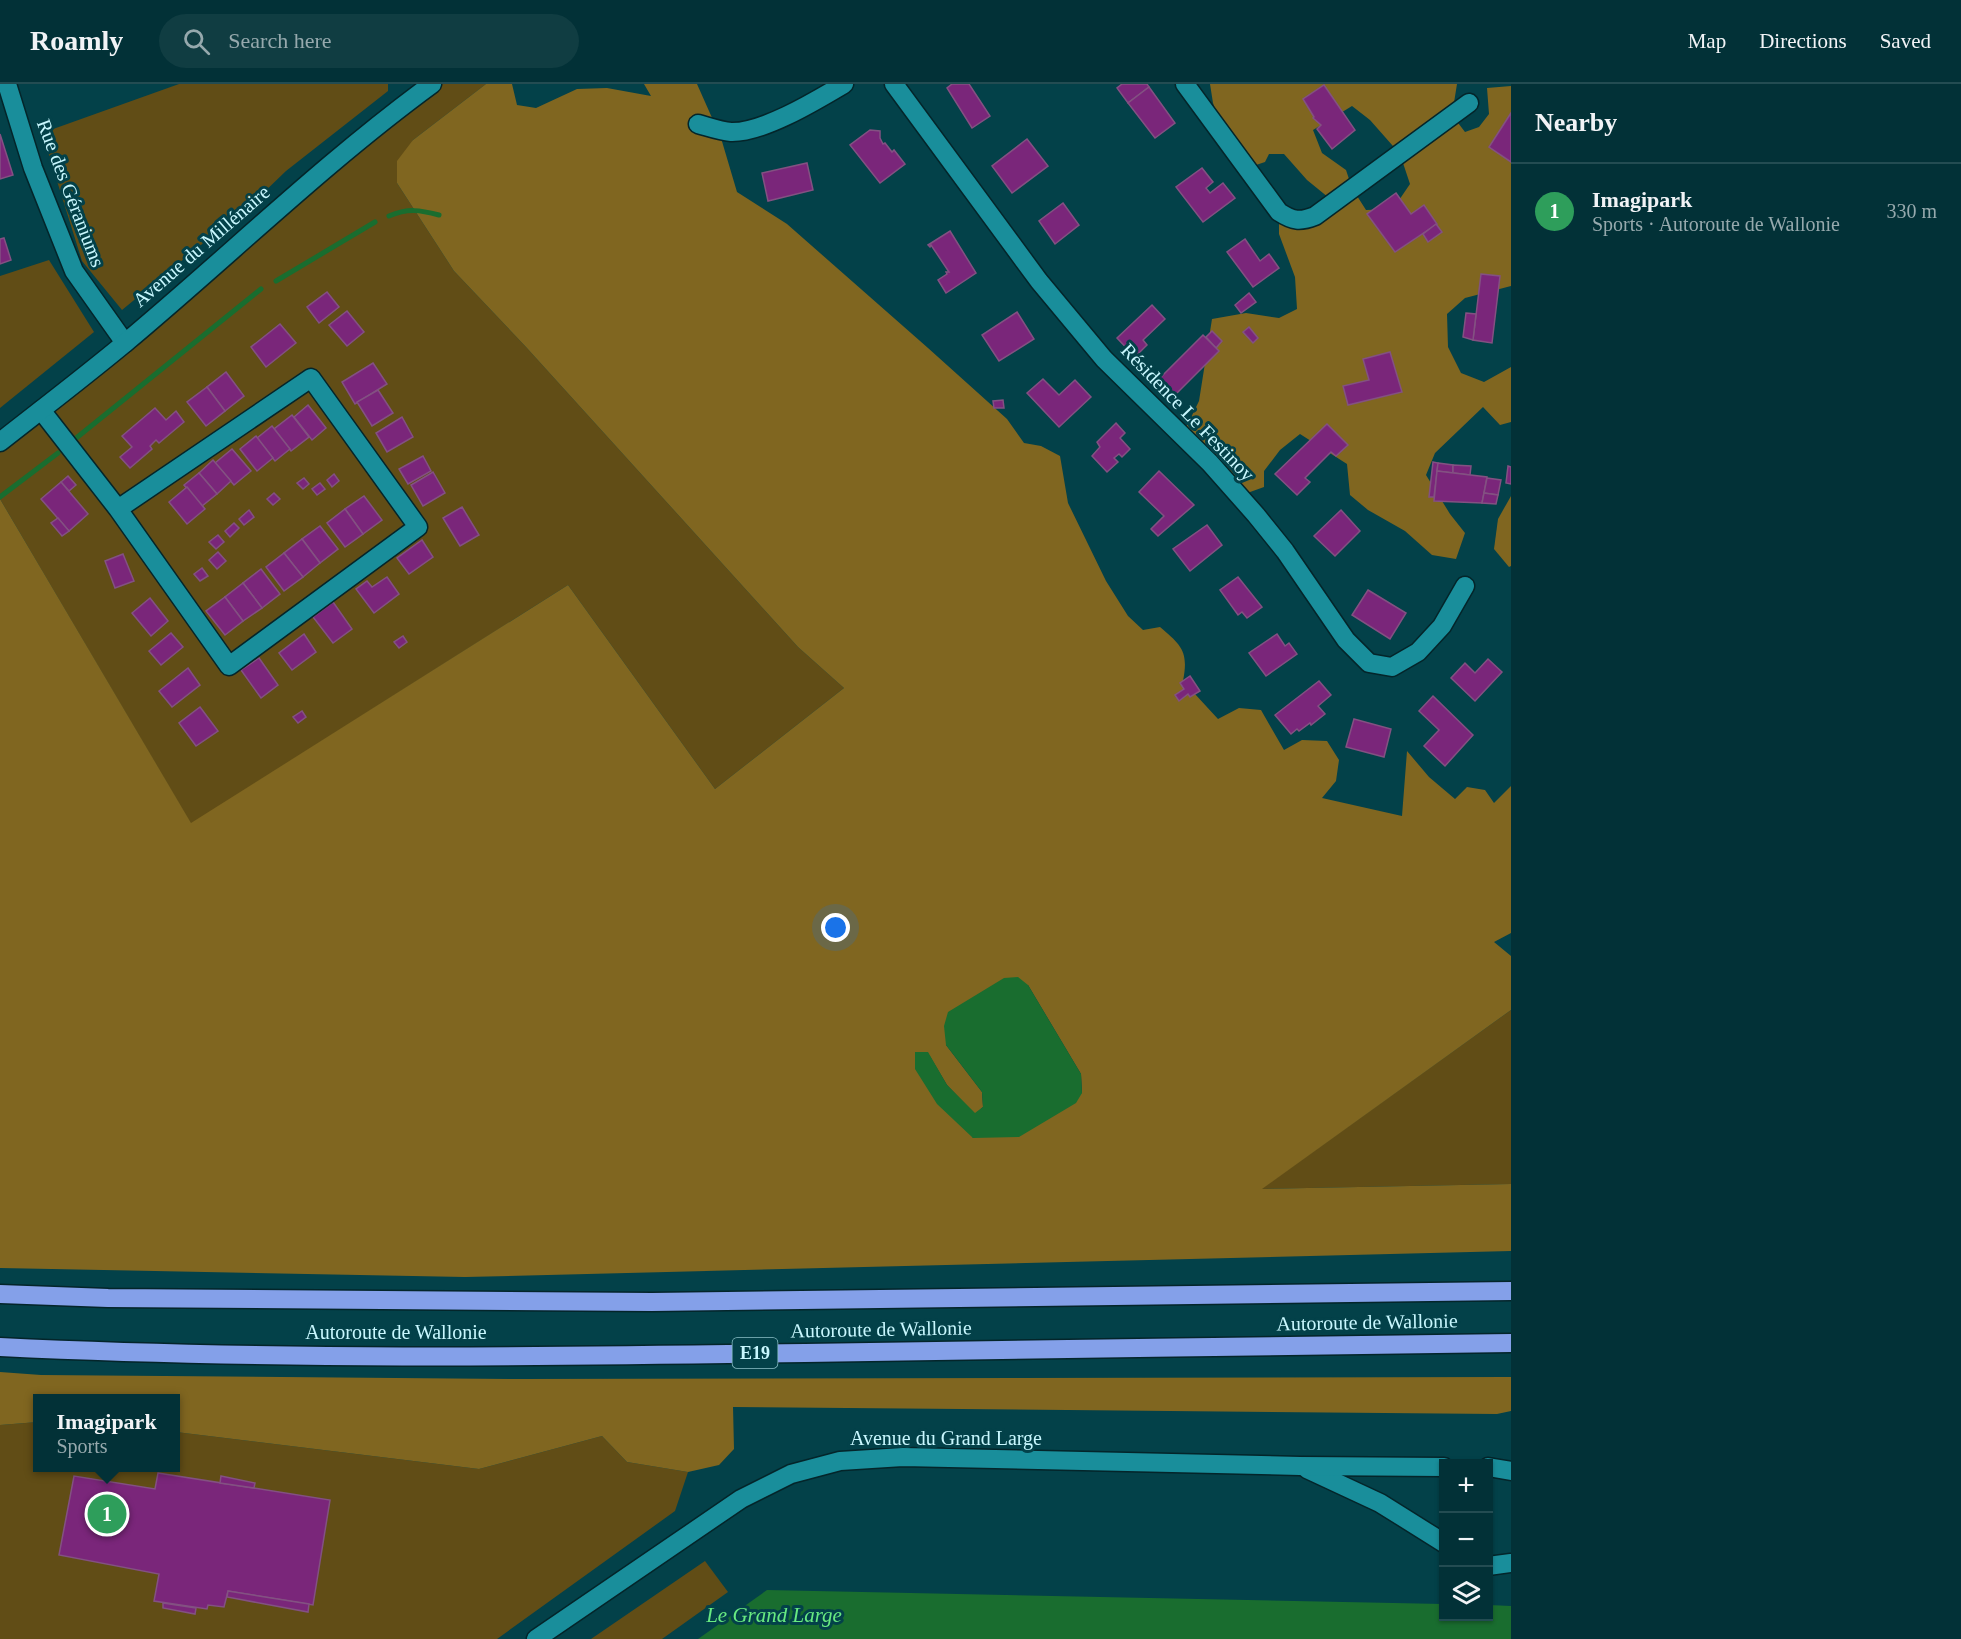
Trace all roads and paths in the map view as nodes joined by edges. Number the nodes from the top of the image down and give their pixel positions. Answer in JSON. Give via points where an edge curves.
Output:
{"nodes":[{"id":1,"x":7,"y":84,"type":"edge"},
{"id":2,"x":432,"y":84,"type":"edge"},
{"id":3,"x":844,"y":84,"type":"edge"},
{"id":4,"x":894,"y":84,"type":"edge"},
{"id":5,"x":1185,"y":84,"type":"edge"},
{"id":6,"x":1469,"y":103,"type":"dead end"},
{"id":7,"x":698,"y":124,"type":"dead end"},
{"id":8,"x":125,"y":343,"type":"junction"},
{"id":9,"x":41,"y":410,"type":"junction"},
{"id":10,"x":0,"y":442,"type":"edge"},
{"id":11,"x":118,"y":509,"type":"junction"},
{"id":12,"x":1465,"y":586,"type":"dead end"},
{"id":13,"x":1511,"y":1291,"type":"edge"},
{"id":14,"x":0,"y":1294,"type":"edge"},
{"id":15,"x":1511,"y":1343,"type":"edge"},
{"id":16,"x":0,"y":1347,"type":"edge"},
{"id":17,"x":1299,"y":1466,"type":"junction"},
{"id":18,"x":1439,"y":1467,"type":"edge"},
{"id":19,"x":1493,"y":1468,"type":"edge"},
{"id":20,"x":1511,"y":1471,"type":"edge"},
{"id":21,"x":1439,"y":1540,"type":"edge"},
{"id":22,"x":1511,"y":1563,"type":"edge"},
{"id":23,"x":1493,"y":1565,"type":"edge"},
{"id":24,"x":536,"y":1639,"type":"edge"}],
"edges":[{"from":1,"to":8,"type":"street","name":"Rue des Géraniums","via":[[33,168],[74,271]]},
{"from":2,"to":8,"type":"street","name":"Avenue du Millénaire","via":[[275,212]]},
{"from":3,"to":7,"type":"street","via":[[764,125],[732,132]]},
{"from":4,"to":12,"type":"street","name":"Résidence Le Festinoy","via":[[1046,290],[1104,359],[1210,463],[1256,515],[1346,640],[1369,663],[1392,667],[1418,652],[1442,626]]},
{"from":5,"to":6,"type":"street","via":[[1279,212],[1302,222]]},
{"from":8,"to":9,"type":"street","name":"Avenue du Millénaire"},
{"from":9,"to":10,"type":"street","name":"Avenue du Millénaire"},
{"from":9,"to":11,"type":"street"},
{"from":11,"to":11,"type":"street","via":[[229,666],[418,527],[311,378]]},
{"from":13,"to":14,"type":"highway","name":"Autoroute de Wallonie","via":[[652,1302]]},
{"from":15,"to":16,"type":"highway","name":"Autoroute de Wallonie","number":"E19","via":[[427,1356]]},
{"from":17,"to":18,"type":"street","name":"Avenue du Grand Large"},
{"from":17,"to":21,"type":"street","name":"Avenue du Grand Large","via":[[1380,1503]]},
{"from":17,"to":24,"type":"street","name":"Avenue du Grand Large","via":[[903,1457],[840,1461],[790,1474],[741,1499]]},
{"from":19,"to":20,"type":"street"},
{"from":22,"to":23,"type":"street"}]}
